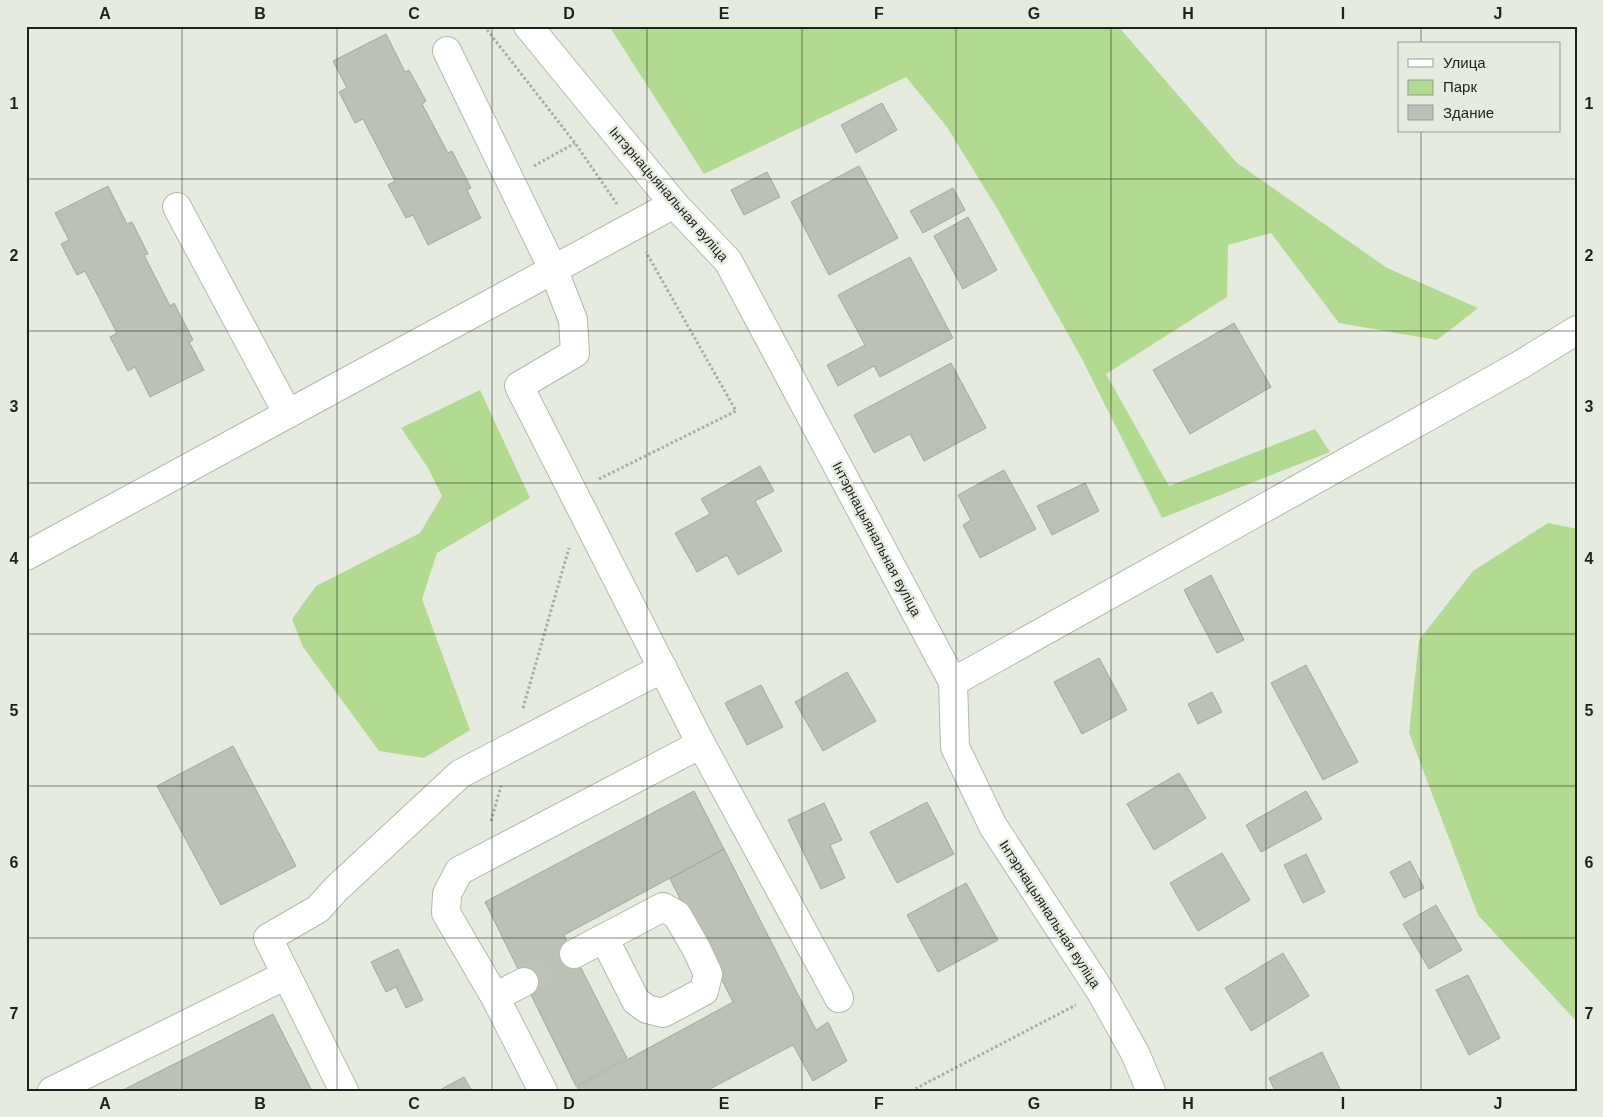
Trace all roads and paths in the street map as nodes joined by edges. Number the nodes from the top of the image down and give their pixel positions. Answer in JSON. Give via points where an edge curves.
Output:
{"nodes":[{"id":1,"x":484,"y":26,"type":"edge"},
{"id":2,"x":528,"y":26,"type":"edge"},
{"id":3,"x":447,"y":51,"type":"dead end"},
{"id":4,"x":575,"y":143,"type":"junction"},
{"id":5,"x":510,"y":180,"type":"junction"},
{"id":6,"x":674,"y":204,"type":"junction"},
{"id":7,"x":177,"y":207,"type":"dead end"},
{"id":8,"x":632,"y":227,"type":"junction"},
{"id":9,"x":554,"y":271,"type":"junction"},
{"id":10,"x":1577,"y":330,"type":"edge"},
{"id":11,"x":288,"y":414,"type":"junction"},
{"id":12,"x":26,"y":556,"type":"edge"},
{"id":13,"x":663,"y":668,"type":"junction"},
{"id":14,"x":953,"y":682,"type":"junction"},
{"id":15,"x":701,"y":744,"type":"junction"},
{"id":16,"x":604,"y":938,"type":"dead end"},
{"id":17,"x":574,"y":954,"type":"tunnel mouth"},
{"id":18,"x":286,"y":975,"type":"junction"},
{"id":19,"x":524,"y":982,"type":"tunnel mouth"},
{"id":20,"x":1101,"y":992,"type":"junction"},
{"id":21,"x":495,"y":997,"type":"junction"},
{"id":22,"x":839,"y":998,"type":"dead end"},
{"id":23,"x":52,"y":1091,"type":"edge"},
{"id":24,"x":344,"y":1091,"type":"edge"},
{"id":25,"x":544,"y":1091,"type":"edge"},
{"id":26,"x":911,"y":1091,"type":"edge"},
{"id":27,"x":1151,"y":1091,"type":"edge"}],
"edges":[{"from":1,"to":4,"type":"path"},
{"from":2,"to":6,"type":"street","name":"Інтэрнацыянальная вуліца"},
{"from":3,"to":5,"type":"street"},
{"from":4,"to":5,"type":"path"},
{"from":4,"to":8,"type":"path"},
{"from":5,"to":9,"type":"street"},
{"from":6,"to":8,"type":"street"},
{"from":6,"to":14,"type":"street","name":"Інтэрнацыянальная вуліца","via":[[728,261]]},
{"from":7,"to":11,"type":"street"},
{"from":8,"to":9,"type":"street"},
{"from":9,"to":11,"type":"street"},
{"from":9,"to":13,"type":"street","via":[[573,320],[575,352],[519,386]]},
{"from":10,"to":14,"type":"street","via":[[1520,366]]},
{"from":11,"to":12,"type":"street"},
{"from":13,"to":15,"type":"street"},
{"from":13,"to":18,"type":"street","via":[[460,774],[318,909],[268,938]]},
{"from":14,"to":20,"type":"street","name":"Інтэрнацыянальная вуліца","via":[[955,747],[992,826]]},
{"from":15,"to":21,"type":"street","via":[[459,871],[447,894],[446,913]]},
{"from":15,"to":22,"type":"street"},
{"from":16,"to":17,"type":"street"},
{"from":18,"to":23,"type":"street"},
{"from":18,"to":24,"type":"street"},
{"from":19,"to":21,"type":"street"},
{"from":20,"to":26,"type":"path"},
{"from":20,"to":27,"type":"street","name":"Інтэрнацыянальная вуліца","via":[[1135,1053]]},
{"from":21,"to":25,"type":"street"}]}
